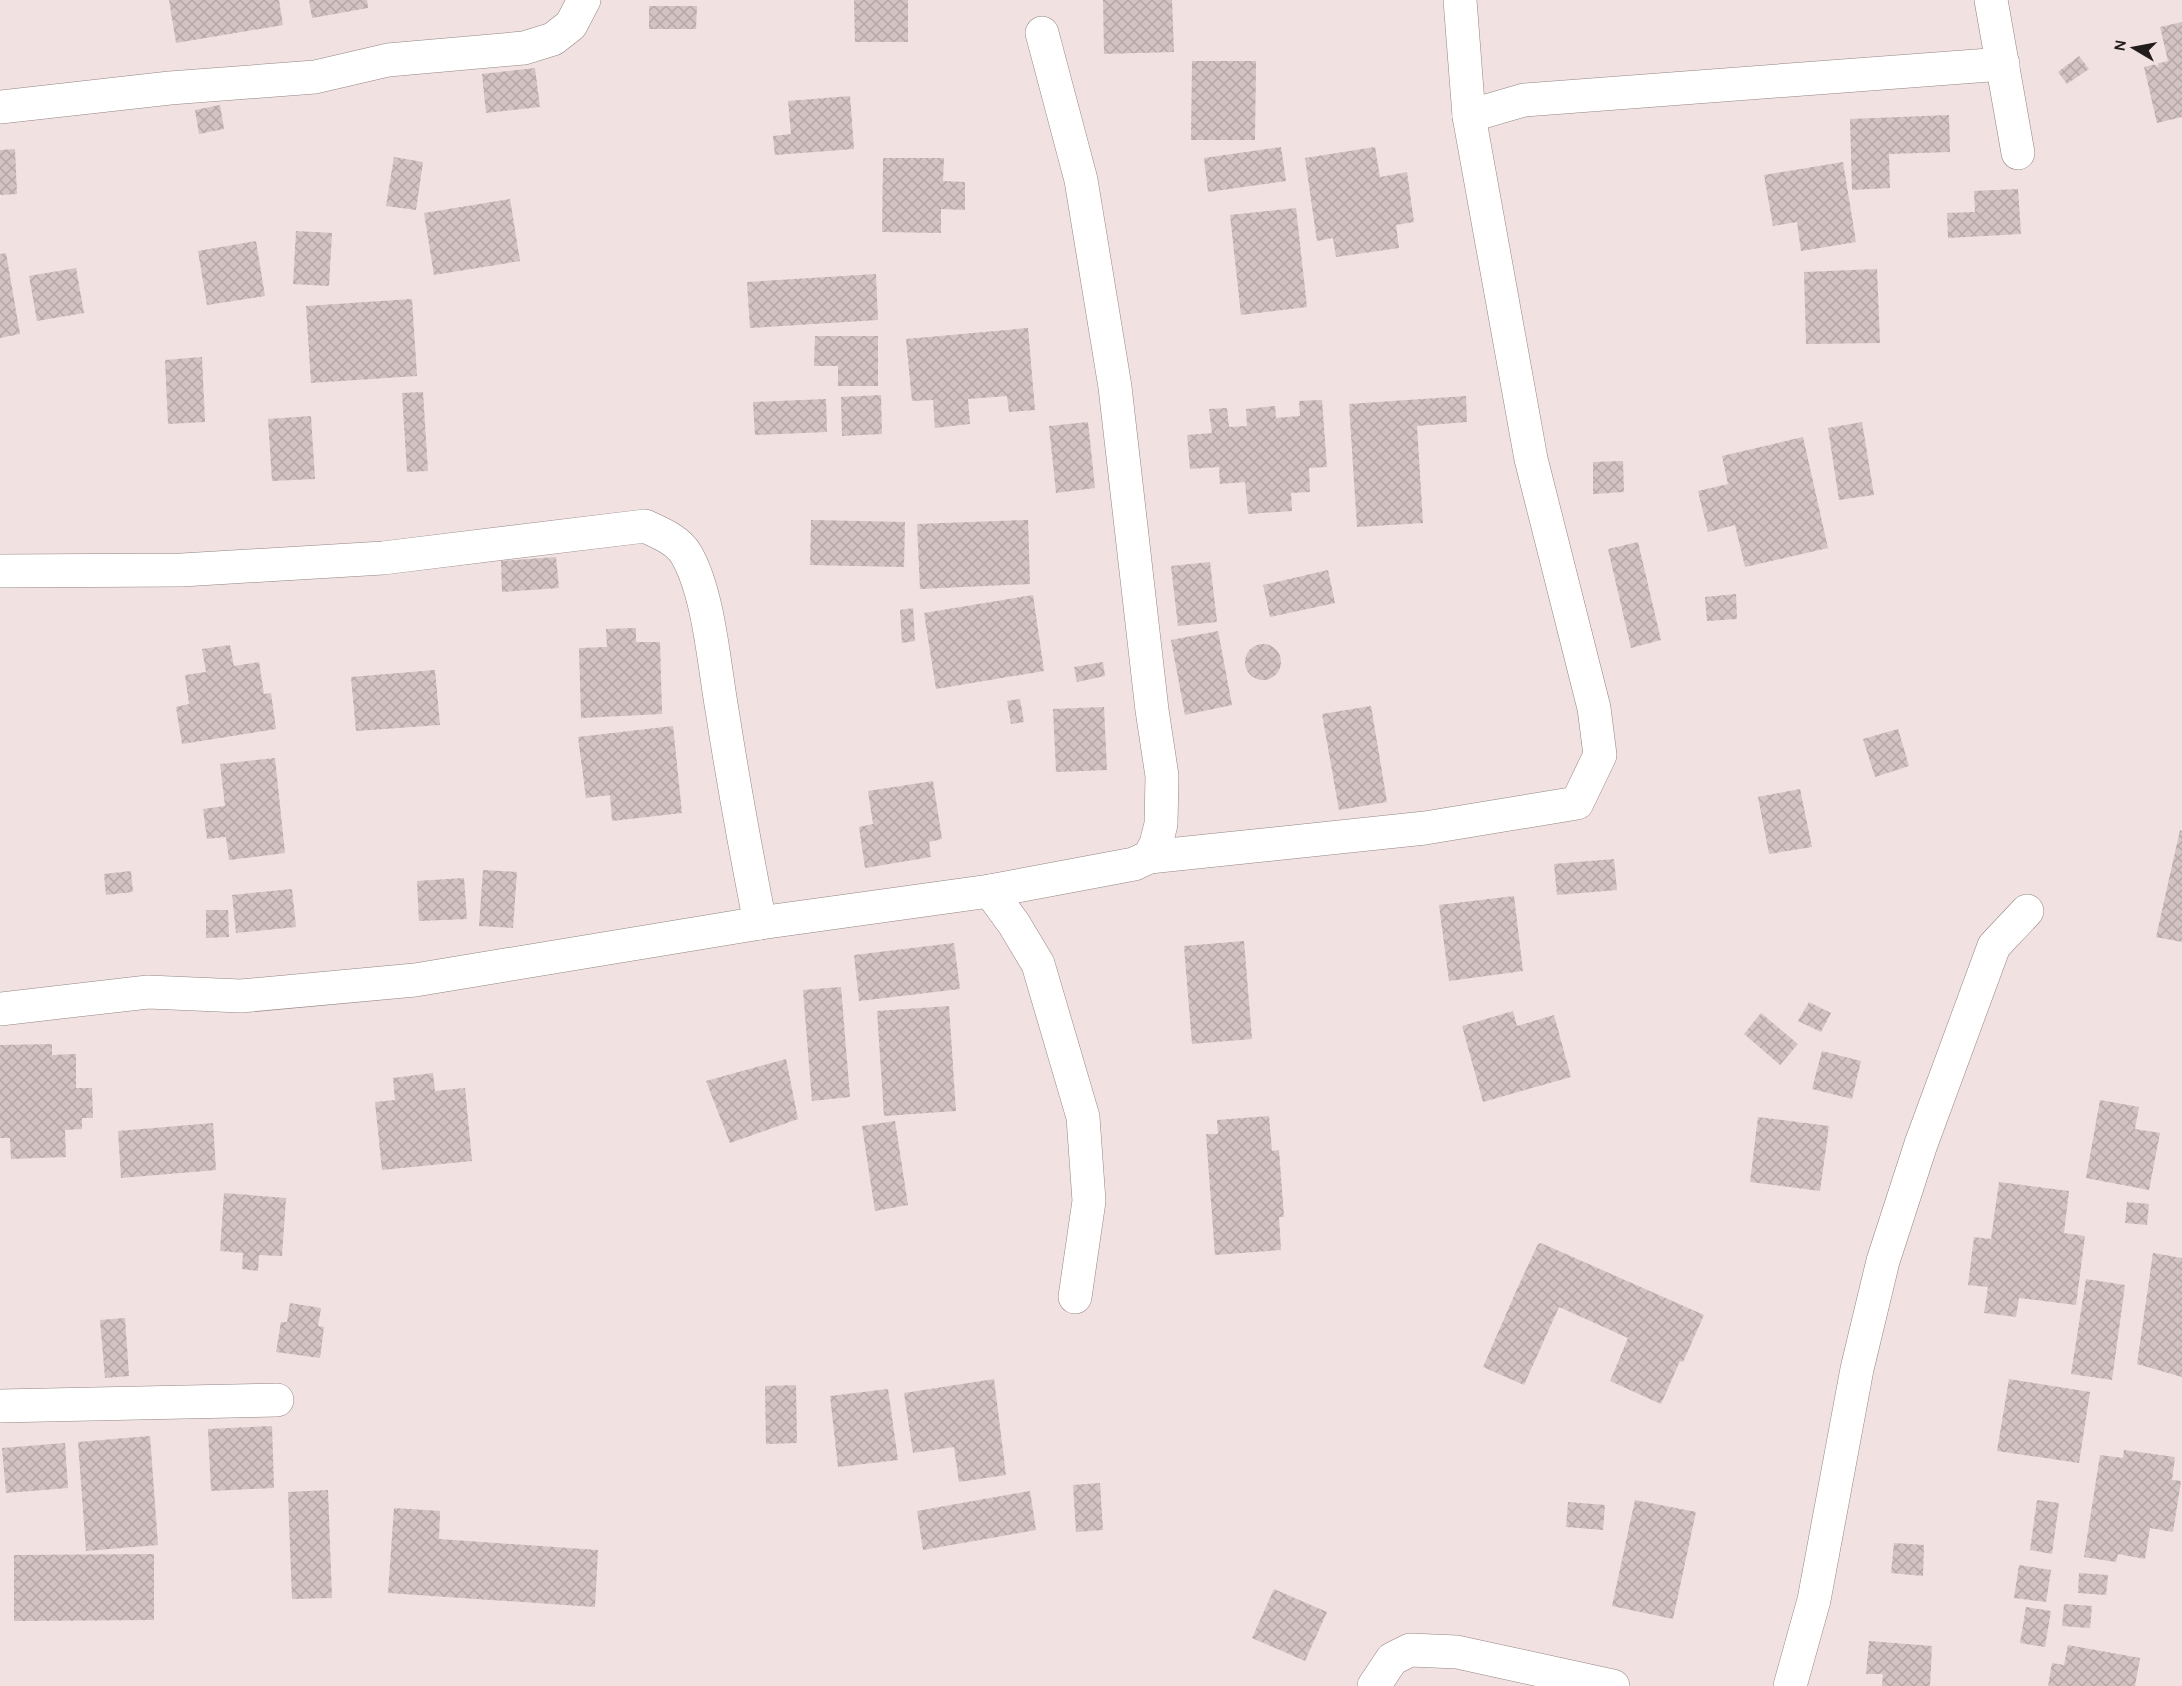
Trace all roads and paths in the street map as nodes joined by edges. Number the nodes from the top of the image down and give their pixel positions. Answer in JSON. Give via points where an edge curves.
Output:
{"nodes":[{"id":1,"x":584,"y":0,"type":"edge"},
{"id":2,"x":1460,"y":0,"type":"edge"},
{"id":3,"x":1991,"y":0,"type":"edge"},
{"id":4,"x":1042,"y":33,"type":"dead end"},
{"id":5,"x":2003,"y":64,"type":"junction"},
{"id":6,"x":0,"y":106,"type":"edge"},
{"id":7,"x":1468,"y":116,"type":"junction"},
{"id":8,"x":2018,"y":153,"type":"dead end"},
{"id":9,"x":2,"y":570,"type":"edge"},
{"id":10,"x":1149,"y":857,"type":"junction"},
{"id":11,"x":990,"y":891,"type":"junction"},
{"id":12,"x":2026,"y":911,"type":"dead end"},
{"id":13,"x":760,"y":923,"type":"junction"},
{"id":14,"x":0,"y":1009,"type":"edge"},
{"id":15,"x":1075,"y":1296,"type":"dead end"},
{"id":16,"x":277,"y":1400,"type":"dead end"},
{"id":17,"x":0,"y":1406,"type":"edge"},
{"id":18,"x":1374,"y":1686,"type":"edge"},
{"id":19,"x":1613,"y":1686,"type":"edge"},
{"id":20,"x":1790,"y":1686,"type":"edge"}],
"edges":[{"from":1,"to":6,"type":"street","via":[[571,25],[553,39],[524,48],[388,60],[315,77]]},
{"from":2,"to":7,"type":"street"},
{"from":3,"to":5,"type":"street"},
{"from":4,"to":10,"type":"street","via":[[1082,180],[1114,387],[1162,776],[1161,824]]},
{"from":5,"to":7,"type":"street","via":[[1524,100]]},
{"from":5,"to":8,"type":"street"},
{"from":7,"to":10,"type":"street","via":[[1531,459],[1594,708],[1600,755],[1577,803],[1425,828]]},
{"from":9,"to":13,"type":"street","via":[[182,570],[384,558],[645,526],[660,532],[685,551],[706,614]]},
{"from":10,"to":11,"type":"street","via":[[1114,869]]},
{"from":11,"to":13,"type":"street"},
{"from":11,"to":15,"type":"street","via":[[1038,964],[1083,1117],[1089,1201]]},
{"from":12,"to":20,"type":"street","via":[[1994,945],[1883,1261],[1854,1381],[1814,1600]]},
{"from":13,"to":14,"type":"street","via":[[415,980],[242,996],[148,992]]},
{"from":16,"to":17,"type":"street"},
{"from":18,"to":19,"type":"street","via":[[1392,1659],[1410,1650],[1457,1652]]}]}
